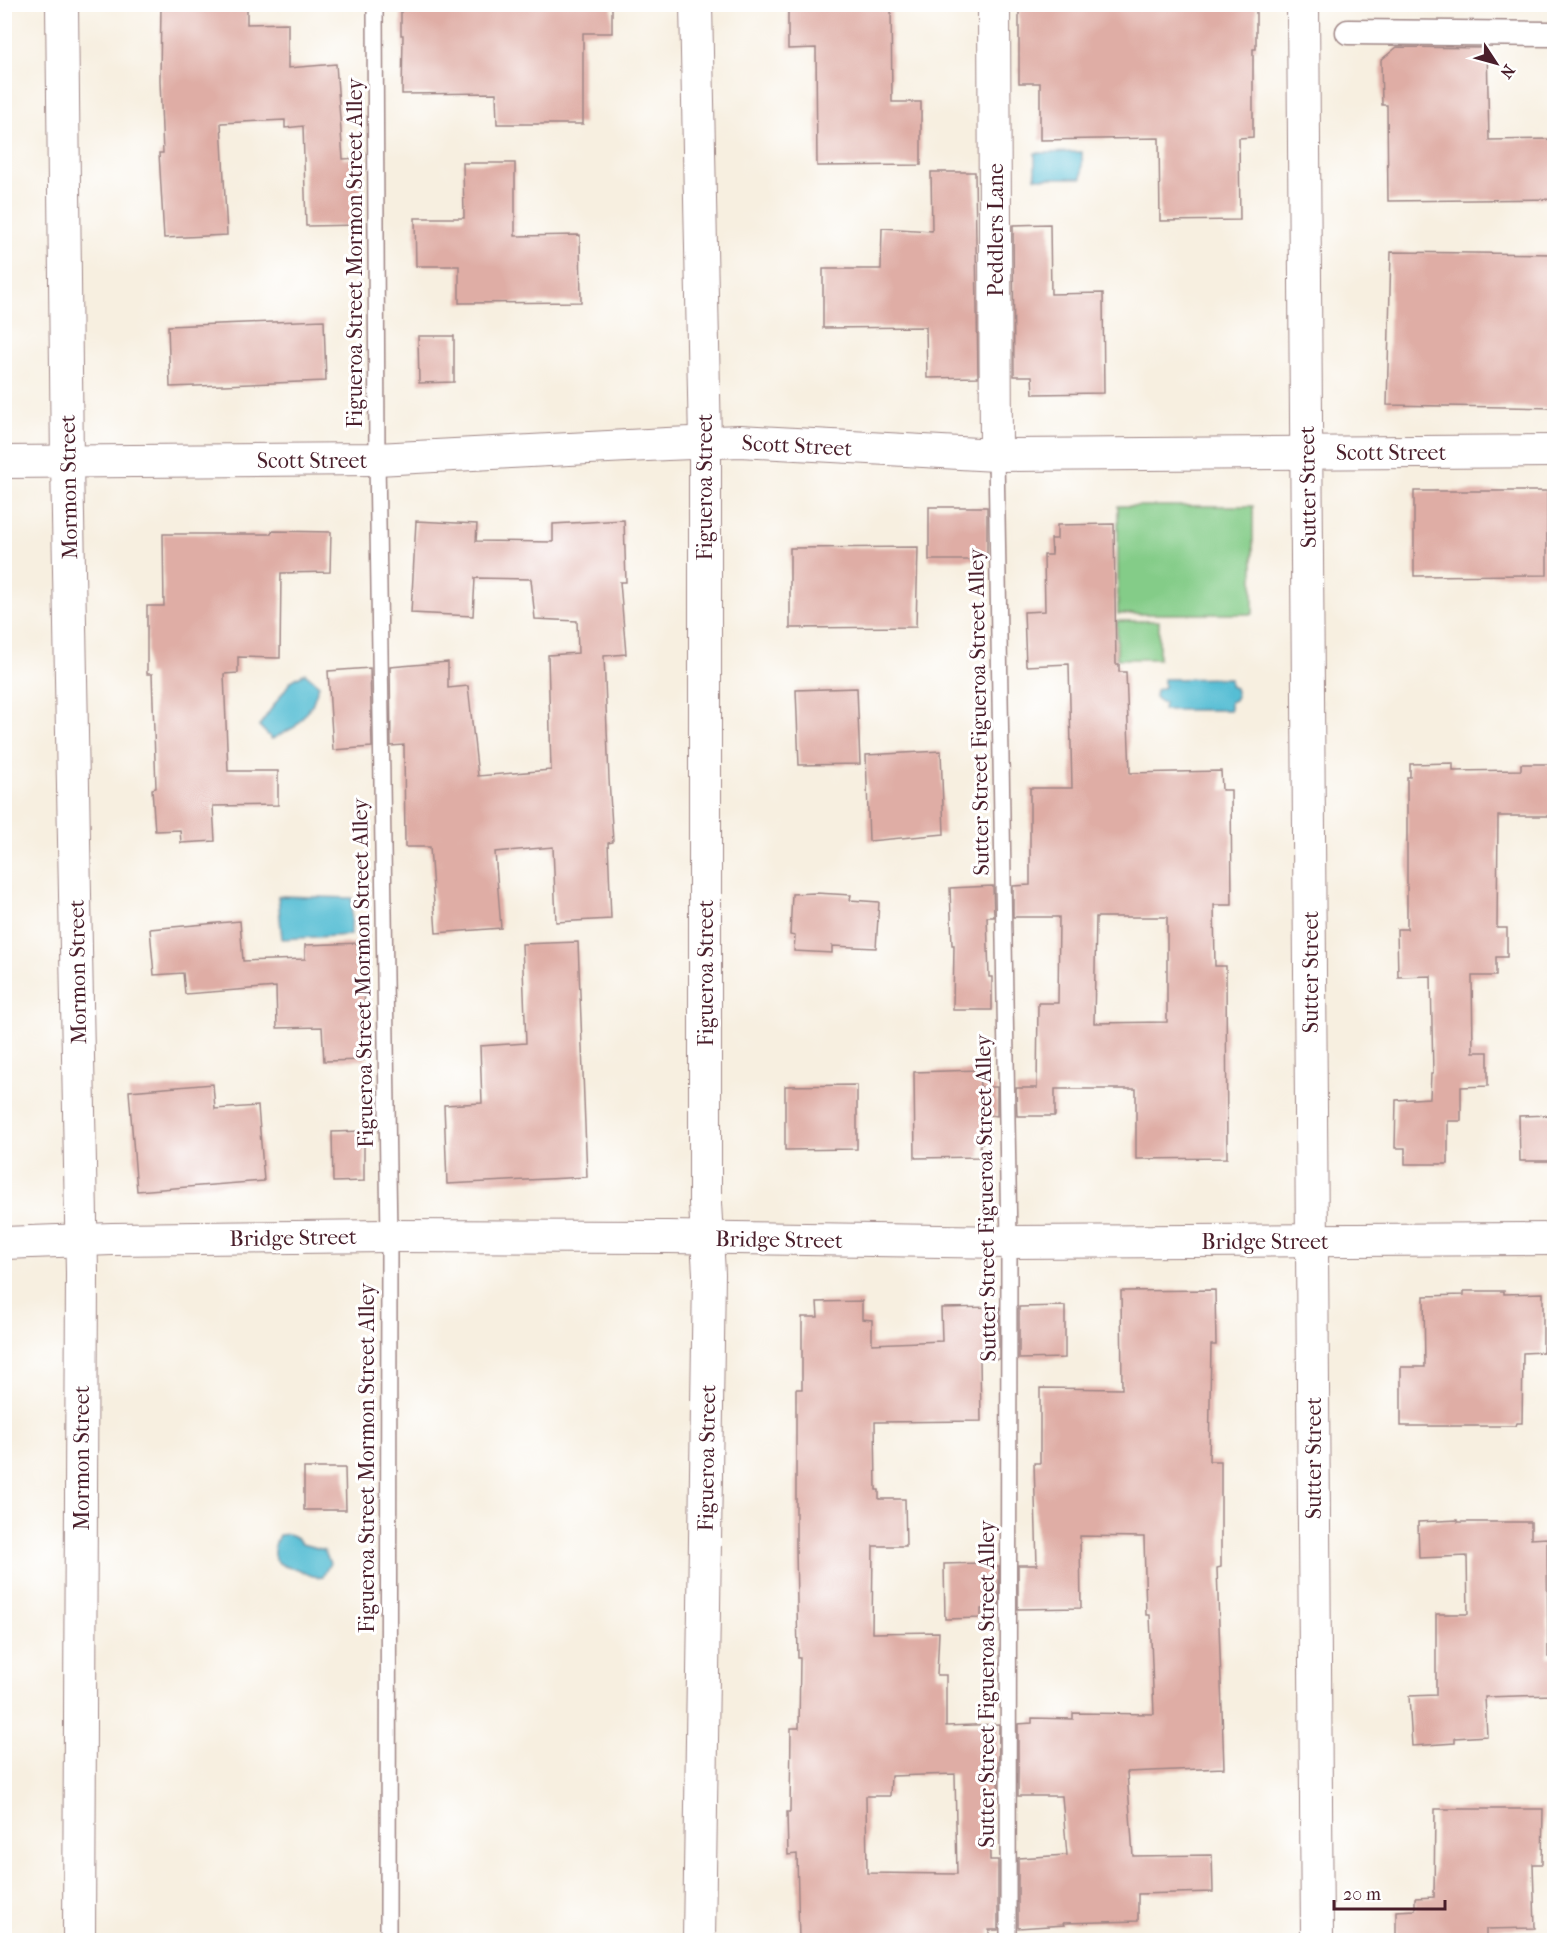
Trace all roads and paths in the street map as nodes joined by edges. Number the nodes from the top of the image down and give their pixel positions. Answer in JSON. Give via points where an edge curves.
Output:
{"nodes":[{"id":1,"x":62,"y":4,"type":"edge"},
{"id":2,"x":375,"y":4,"type":"edge"},
{"id":3,"x":696,"y":4,"type":"edge"},
{"id":4,"x":994,"y":4,"type":"edge"},
{"id":5,"x":1303,"y":4,"type":"edge"},
{"id":6,"x":1348,"y":32,"type":"dead end"},
{"id":7,"x":1554,"y":34,"type":"edge"},
{"id":8,"x":705,"y":442,"type":"junction"},
{"id":9,"x":1554,"y":451,"type":"edge"},
{"id":10,"x":1307,"y":452,"type":"junction"},
{"id":11,"x":996,"y":455,"type":"junction"},
{"id":12,"x":377,"y":459,"type":"junction"},
{"id":13,"x":4,"y":462,"type":"edge"},
{"id":14,"x":68,"y":462,"type":"junction"},
{"id":15,"x":389,"y":1236,"type":"junction"},
{"id":16,"x":706,"y":1239,"type":"junction"},
{"id":17,"x":1554,"y":1239,"type":"edge"},
{"id":18,"x":82,"y":1240,"type":"junction"},
{"id":19,"x":1312,"y":1241,"type":"junction"},
{"id":20,"x":1009,"y":1242,"type":"junction"},
{"id":21,"x":4,"y":1243,"type":"edge"},
{"id":22,"x":79,"y":1941,"type":"edge"},
{"id":23,"x":388,"y":1941,"type":"edge"},
{"id":24,"x":699,"y":1941,"type":"edge"},
{"id":25,"x":1008,"y":1941,"type":"edge"},
{"id":26,"x":1317,"y":1941,"type":"edge"}],
"edges":[{"from":1,"to":14,"type":"street","name":"Mormon Street"},
{"from":2,"to":12,"type":"lane","name":"Figueroa Street Mormon Street Alley"},
{"from":3,"to":8,"type":"street","name":"Figueroa Street"},
{"from":4,"to":11,"type":"street","name":"Peddlers Lane"},
{"from":5,"to":10,"type":"street","name":"Sutter Street"},
{"from":6,"to":7,"type":"street"},
{"from":8,"to":11,"type":"street","name":"Scott Street"},
{"from":8,"to":12,"type":"street","name":"Scott Street"},
{"from":8,"to":16,"type":"street","name":"Figueroa Street"},
{"from":9,"to":10,"type":"street","name":"Scott Street"},
{"from":10,"to":11,"type":"street","name":"Scott Street"},
{"from":10,"to":19,"type":"street","name":"Sutter Street"},
{"from":11,"to":20,"type":"lane","name":"Sutter Street Figueroa Street Alley"},
{"from":12,"to":14,"type":"street","name":"Scott Street"},
{"from":12,"to":15,"type":"lane","name":"Figueroa Street Mormon Street Alley"},
{"from":13,"to":14,"type":"street","name":"Scott Street"},
{"from":14,"to":18,"type":"street","name":"Mormon Street"},
{"from":15,"to":16,"type":"street","name":"Bridge Street"},
{"from":15,"to":18,"type":"street","name":"Bridge Street"},
{"from":15,"to":23,"type":"lane","name":"Figueroa Street Mormon Street Alley"},
{"from":16,"to":20,"type":"street","name":"Bridge Street"},
{"from":16,"to":24,"type":"street","name":"Figueroa Street","via":[[709,1274]]},
{"from":17,"to":19,"type":"street","name":"Bridge Street"},
{"from":18,"to":21,"type":"street","name":"Bridge Street"},
{"from":18,"to":22,"type":"street","name":"Mormon Street"},
{"from":19,"to":20,"type":"street","name":"Bridge Street"},
{"from":19,"to":26,"type":"street","name":"Sutter Street"},
{"from":20,"to":25,"type":"lane","name":"Sutter Street Figueroa Street Alley"}]}
